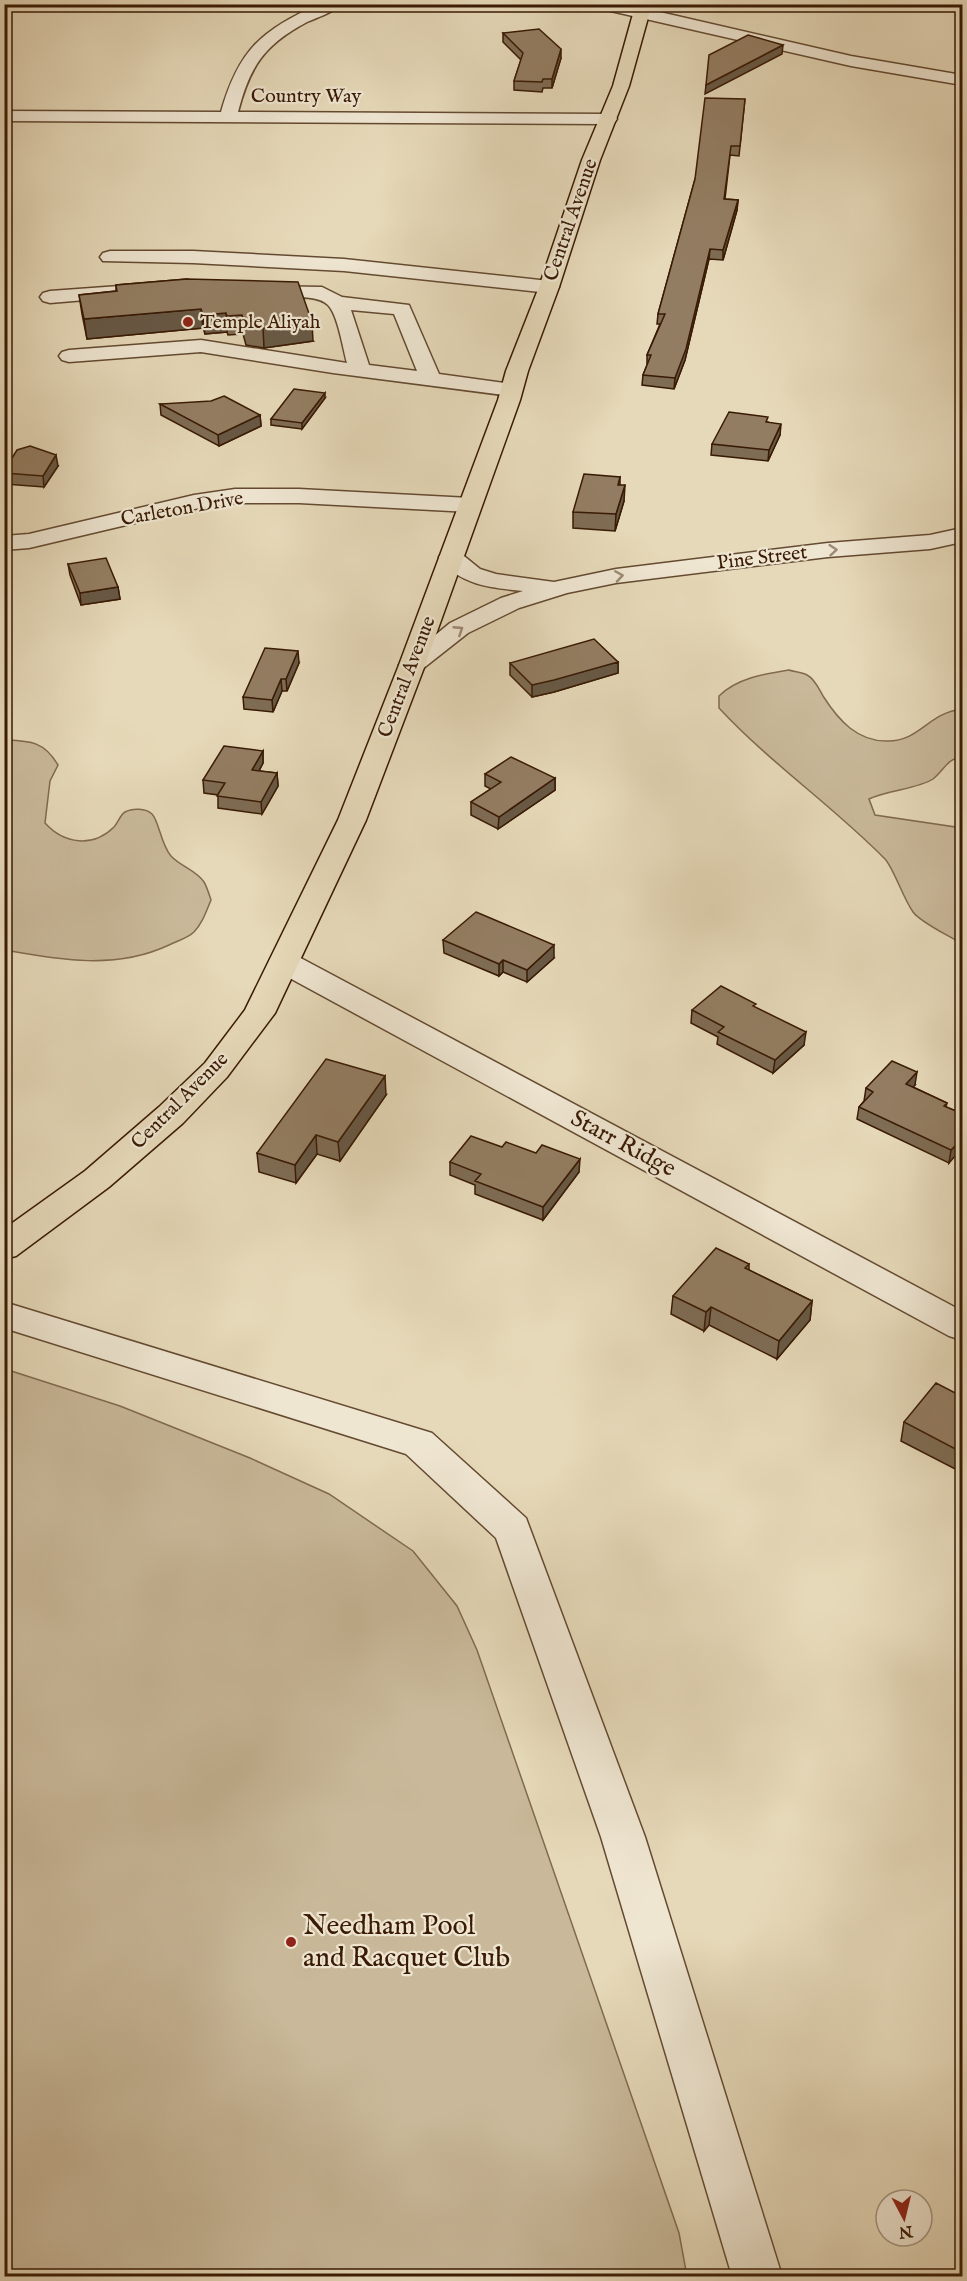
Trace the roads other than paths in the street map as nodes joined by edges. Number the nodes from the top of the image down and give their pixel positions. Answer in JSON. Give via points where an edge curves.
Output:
{"nodes":[{"id":1,"x":333,"y":4,"type":"edge"},
{"id":2,"x":602,"y":4,"type":"edge"},
{"id":3,"x":644,"y":9,"type":"edge"},
{"id":4,"x":963,"y":80,"type":"edge"},
{"id":5,"x":4,"y":116,"type":"edge"},
{"id":6,"x":228,"y":117,"type":"junction"},
{"id":7,"x":608,"y":119,"type":"junction"},
{"id":8,"x":110,"y":257,"type":"dead end"},
{"id":9,"x":549,"y":286,"type":"junction"},
{"id":10,"x":180,"y":290,"type":"edge"},
{"id":11,"x":236,"y":292,"type":"edge"},
{"id":12,"x":50,"y":297,"type":"dead end"},
{"id":13,"x":338,"y":302,"type":"junction"},
{"id":14,"x":69,"y":356,"type":"dead end"},
{"id":15,"x":360,"y":370,"type":"junction"},
{"id":16,"x":431,"y":380,"type":"junction"},
{"id":17,"x":512,"y":390,"type":"junction"},
{"id":18,"x":470,"y":505,"type":"junction"},
{"id":19,"x":963,"y":535,"type":"edge"},
{"id":20,"x":4,"y":543,"type":"edge"},
{"id":21,"x":451,"y":557,"type":"junction"},
{"id":22,"x":562,"y":587,"type":"junction"},
{"id":23,"x":412,"y":665,"type":"junction"},
{"id":24,"x":284,"y":962,"type":"junction"},
{"id":25,"x":4,"y":1247,"type":"edge"},
{"id":26,"x":4,"y":1315,"type":"edge"},
{"id":27,"x":963,"y":1327,"type":"edge"},
{"id":28,"x":757,"y":2277,"type":"edge"}],
"edges":[{"from":1,"to":6,"type":"street","via":[[262,43],[240,76]]},
{"from":2,"to":3,"type":"street"},
{"from":3,"to":4,"type":"street","via":[[851,61]]},
{"from":3,"to":7,"type":"main road","name":"Central Avenue"},
{"from":5,"to":6,"type":"street","name":"Country Way"},
{"from":6,"to":7,"type":"street","name":"Country Way"},
{"from":7,"to":9,"type":"main road","name":"Central Avenue"},
{"from":8,"to":9,"type":"street","via":[[344,266]]},
{"from":9,"to":17,"type":"main road","name":"Central Avenue"},
{"from":10,"to":12,"type":"street"},
{"from":11,"to":13,"type":"street","via":[[322,293]]},
{"from":13,"to":15,"type":"street"},
{"from":13,"to":16,"type":"street","via":[[402,309]]},
{"from":14,"to":15,"type":"street","via":[[201,346]]},
{"from":15,"to":16,"type":"street"},
{"from":16,"to":17,"type":"street"},
{"from":17,"to":18,"type":"main road","name":"Central Avenue"},
{"from":18,"to":20,"type":"street","name":"Carleton Drive","via":[[235,496],[29,541]]},
{"from":18,"to":21,"type":"main road","name":"Central Avenue"},
{"from":22,"to":19,"type":"street","name":"Pine Street","one_way":true,"via":[[616,576],[828,550],[930,542]]},
{"from":21,"to":22,"type":"street","name":"Pine Street","via":[[471,574],[494,581]]},
{"from":21,"to":23,"type":"main road","name":"Central Avenue"},
{"from":23,"to":22,"type":"street","name":"Pine Street","one_way":true,"via":[[459,628],[510,603]]},
{"from":23,"to":24,"type":"main road","name":"Central Avenue","via":[[352,820]]},
{"from":24,"to":25,"type":"main road","name":"Central Avenue","via":[[259,1013],[216,1070],[98,1179]]},
{"from":24,"to":27,"type":"street","name":"Starr Ridge"},
{"from":26,"to":28,"type":"street","via":[[419,1443],[512,1529],[623,1837]]}]}
